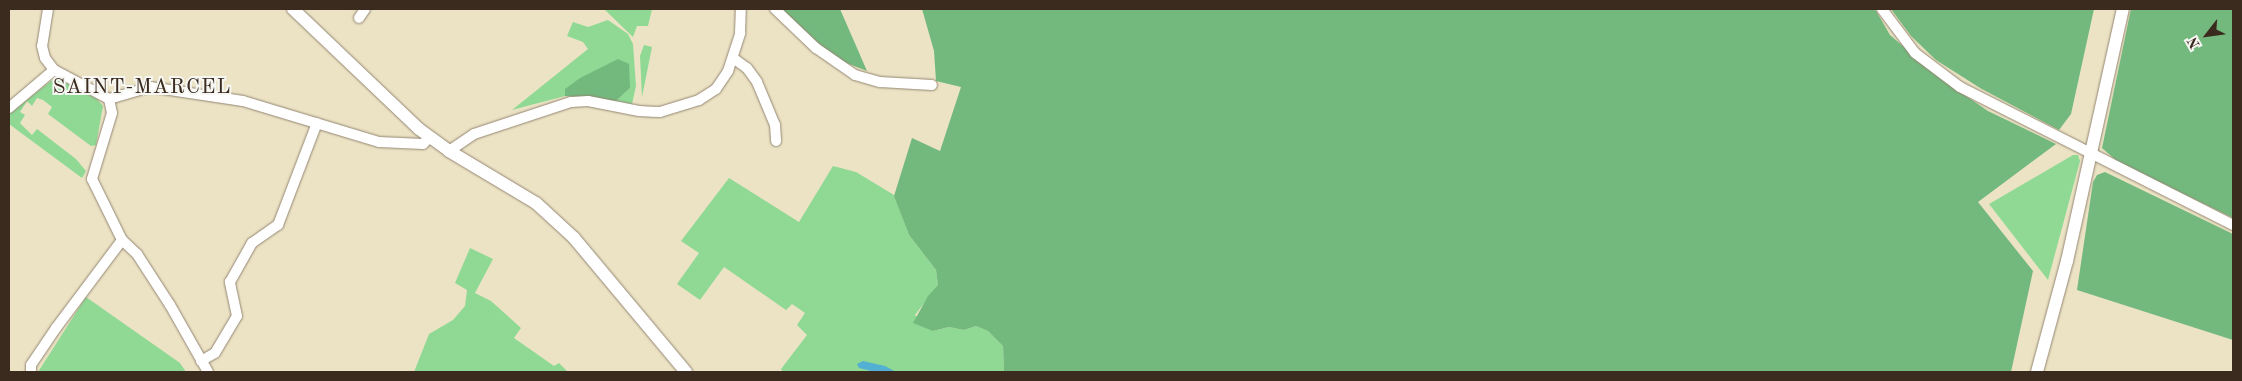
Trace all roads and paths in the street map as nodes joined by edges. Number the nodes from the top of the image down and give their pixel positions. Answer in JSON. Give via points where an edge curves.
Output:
{"nodes":[{"id":1,"x":48,"y":9,"type":"edge"},
{"id":2,"x":293,"y":9,"type":"edge"},
{"id":3,"x":741,"y":9,"type":"edge"},
{"id":4,"x":775,"y":9,"type":"edge"},
{"id":5,"x":1882,"y":9,"type":"edge"},
{"id":6,"x":2123,"y":9,"type":"edge"},
{"id":7,"x":733,"y":58,"type":"junction"},
{"id":8,"x":54,"y":70,"type":"junction"},
{"id":9,"x":932,"y":84,"type":"dead end"},
{"id":10,"x":109,"y":99,"type":"junction"},
{"id":11,"x":9,"y":108,"type":"edge"},
{"id":12,"x":317,"y":123,"type":"junction"},
{"id":13,"x":430,"y":137,"type":"junction"},
{"id":14,"x":776,"y":141,"type":"dead end"},
{"id":15,"x":449,"y":151,"type":"junction"},
{"id":16,"x":2090,"y":155,"type":"junction"},
{"id":17,"x":2233,"y":225,"type":"edge"},
{"id":18,"x":122,"y":240,"type":"junction"},
{"id":19,"x":201,"y":361,"type":"junction"},
{"id":20,"x":30,"y":372,"type":"edge"},
{"id":21,"x":208,"y":372,"type":"edge"},
{"id":22,"x":686,"y":372,"type":"edge"},
{"id":23,"x":2037,"y":372,"type":"edge"}],
"edges":[{"from":1,"to":8,"type":"street","via":[[42,46],[45,58]]},
{"from":2,"to":13,"type":"street"},
{"from":3,"to":7,"type":"street","via":[[740,33]]},
{"from":4,"to":9,"type":"street","via":[[816,48],[855,75],[880,82]]},
{"from":5,"to":16,"type":"street","via":[[1915,53],[1960,87]]},
{"from":6,"to":16,"type":"street"},
{"from":7,"to":14,"type":"street","via":[[747,68],[757,82],[775,125]]},
{"from":7,"to":15,"type":"street","via":[[716,89],[681,108],[639,112],[588,101],[571,102],[474,134]]},
{"from":8,"to":10,"type":"street"},
{"from":8,"to":11,"type":"street"},
{"from":10,"to":12,"type":"street","via":[[150,87],[243,100]]},
{"from":10,"to":18,"type":"street","via":[[112,113],[92,179]]},
{"from":12,"to":13,"type":"street","via":[[379,142],[423,144]]},
{"from":12,"to":19,"type":"street","via":[[278,225],[252,244],[230,282],[237,316],[215,353]]},
{"from":13,"to":15,"type":"street"},
{"from":15,"to":22,"type":"street","via":[[536,203],[574,238]]},
{"from":16,"to":17,"type":"street"},
{"from":16,"to":23,"type":"street","via":[[2067,261]]},
{"from":18,"to":19,"type":"street","via":[[137,254],[156,283]]},
{"from":18,"to":20,"type":"street","via":[[56,328],[31,365]]},
{"from":19,"to":21,"type":"street"}]}
